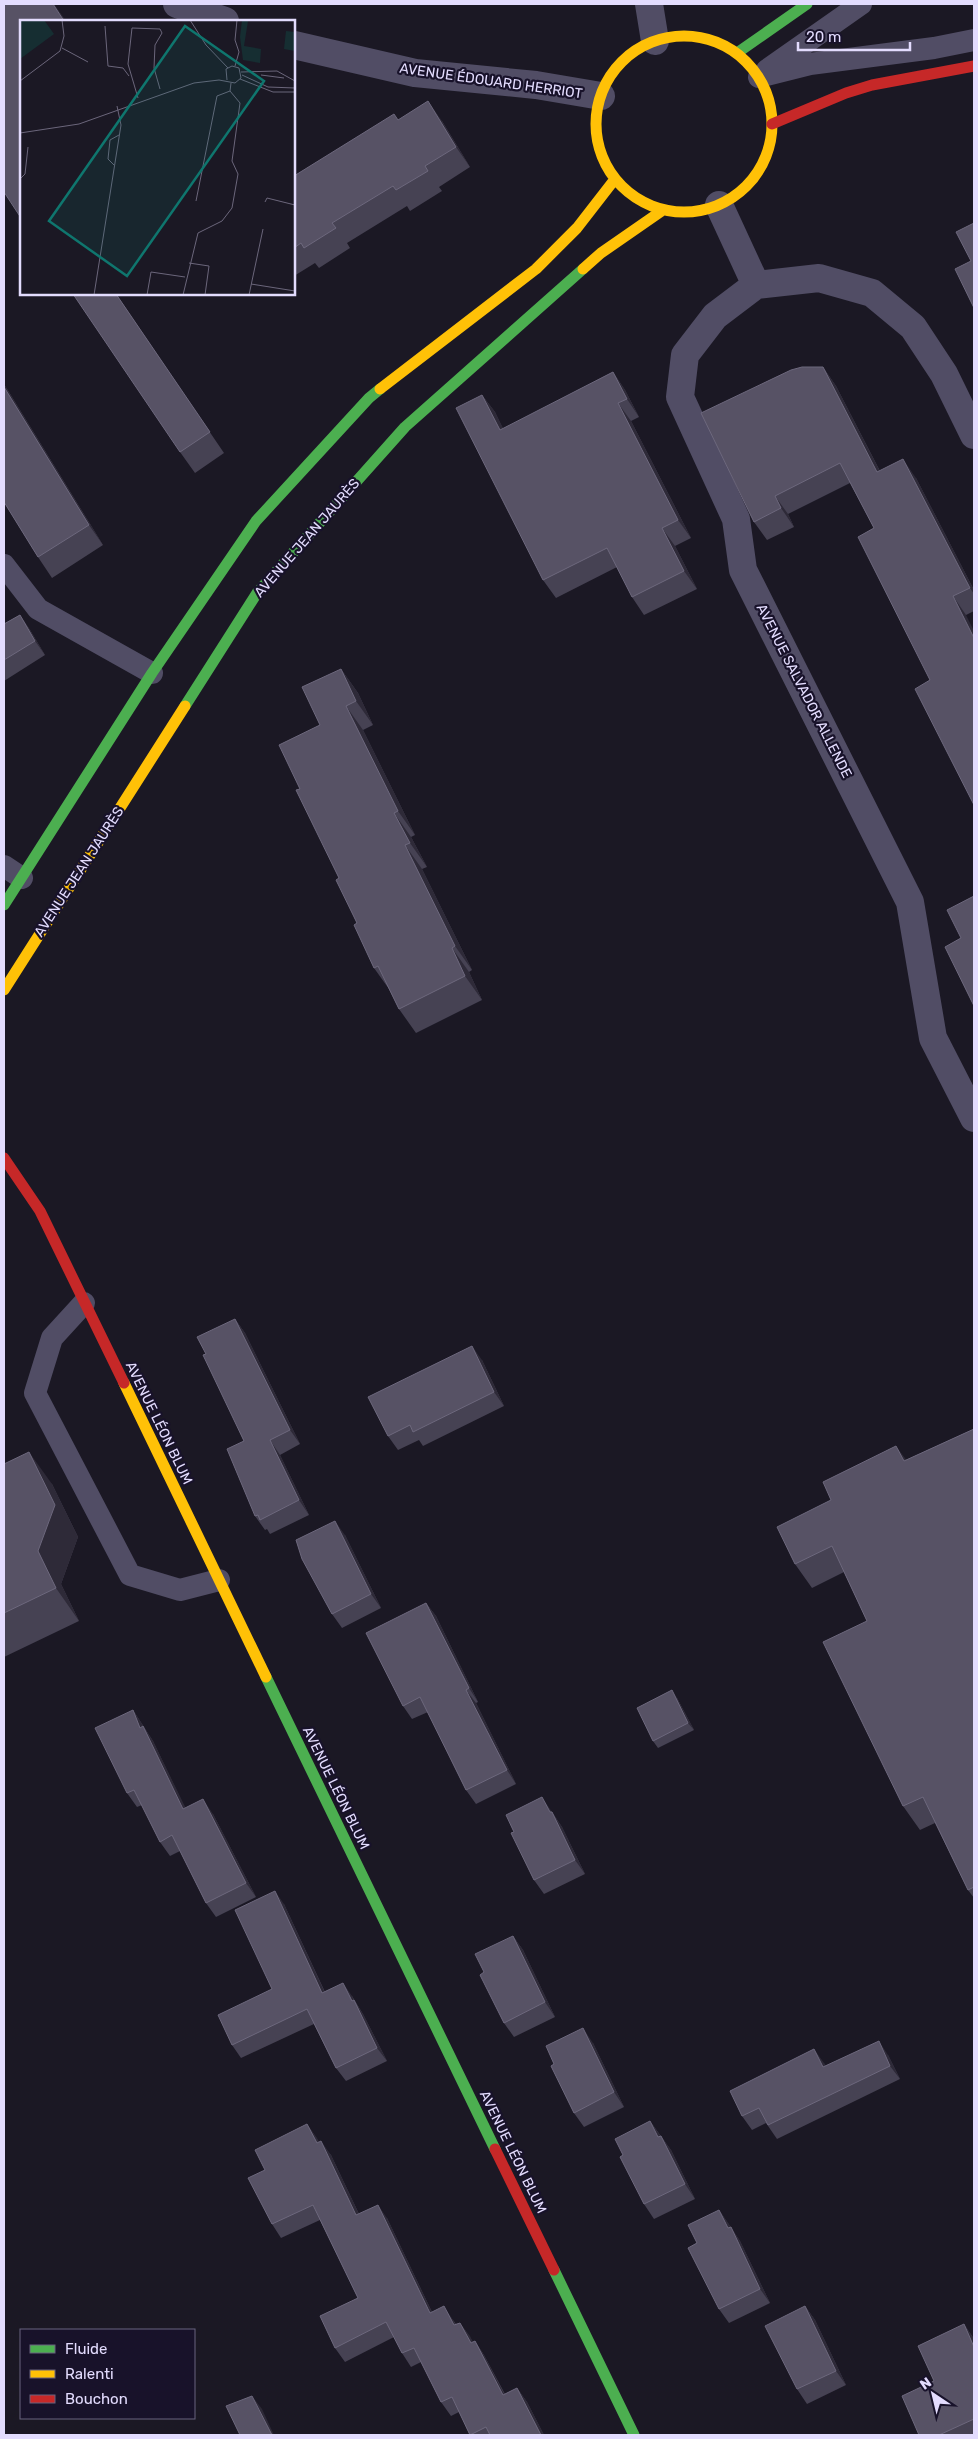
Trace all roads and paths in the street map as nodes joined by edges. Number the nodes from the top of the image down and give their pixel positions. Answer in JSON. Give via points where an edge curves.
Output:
{"nodes":[{"id":1,"x":177,"y":4,"type":"edge"},
{"id":2,"x":649,"y":4,"type":"edge"},
{"id":3,"x":807,"y":4,"type":"edge"},
{"id":4,"x":861,"y":4,"type":"edge"},
{"id":5,"x":222,"y":20,"type":"edge"},
{"id":6,"x":974,"y":40,"type":"edge"},
{"id":7,"x":656,"y":41,"type":"junction"},
{"id":8,"x":295,"y":45,"type":"edge"},
{"id":9,"x":737,"y":53,"type":"junction"},
{"id":10,"x":974,"y":66,"type":"edge"},
{"id":11,"x":759,"y":77,"type":"junction"},
{"id":12,"x":601,"y":96,"type":"junction"},
{"id":13,"x":772,"y":124,"type":"junction"},
{"id":14,"x":615,"y":179,"type":"junction"},
{"id":15,"x":719,"y":205,"type":"junction"},
{"id":16,"x":663,"y":210,"type":"junction"},
{"id":17,"x":756,"y":286,"type":"junction"},
{"id":18,"x":974,"y":434,"type":"edge"},
{"id":19,"x":4,"y":566,"type":"edge"},
{"id":20,"x":152,"y":673,"type":"junction"},
{"id":21,"x":13,"y":872,"type":"edge"},
{"id":22,"x":4,"y":905,"type":"edge"},
{"id":23,"x":4,"y":990,"type":"edge"},
{"id":24,"x":974,"y":1118,"type":"edge"},
{"id":25,"x":4,"y":1158,"type":"edge"},
{"id":26,"x":84,"y":1303,"type":"junction"},
{"id":27,"x":219,"y":1580,"type":"junction"},
{"id":28,"x":634,"y":2435,"type":"edge"}],
"edges":[{"from":1,"to":5,"type":"street"},
{"from":2,"to":7,"type":"street"},
{"from":3,"to":9,"type":"main road"},
{"from":4,"to":11,"type":"lane"},
{"from":6,"to":11,"type":"lane","via":[[810,64]]},
{"from":7,"to":9,"type":"main road","via":[[698,37]]},
{"from":7,"to":12,"type":"main road","via":[[622,63]]},
{"from":8,"to":12,"type":"street","name":"AVENUE ÉDOUARD HERRIOT","via":[[415,74],[536,85]]},
{"from":9,"to":11,"type":"main road"},
{"from":10,"to":13,"type":"main road","via":[[854,90]]},
{"from":11,"to":13,"type":"main road","via":[[770,104]]},
{"from":12,"to":14,"type":"main road","via":[[598,139],[604,160]]},
{"from":13,"to":15,"type":"main road","via":[[771,141],[758,173],[747,186]]},
{"from":14,"to":16,"type":"main road","via":[[637,198]]},
{"from":14,"to":20,"type":"main road","via":[[576,228],[536,269],[369,398],[256,521]]},
{"from":15,"to":16,"type":"main road","via":[[701,211]]},
{"from":15,"to":17,"type":"street"},
{"from":16,"to":23,"type":"main road","name":"AVENUE JEAN JAURÈS","via":[[601,253],[405,427],[257,594]]},
{"from":17,"to":18,"type":"street","name":"AVENUE SALVADOR ALLENDE","via":[[819,278],[872,294],[913,327],[944,374]]},
{"from":17,"to":24,"type":"street","name":"AVENUE SALVADOR ALLENDE","via":[[715,316],[685,355],[680,397],[736,519],[743,570],[910,902],[933,1038]]},
{"from":19,"to":20,"type":"lane","via":[[38,609]]},
{"from":20,"to":21,"type":"main road"},
{"from":21,"to":22,"type":"main road"},
{"from":25,"to":26,"type":"main road","name":"AVENUE LÉON BLUM","via":[[40,1211]]},
{"from":26,"to":27,"type":"main road","name":"AVENUE LÉON BLUM"},
{"from":26,"to":27,"type":"lane","via":[[52,1338],[36,1392],[130,1575],[180,1590]]},
{"from":27,"to":28,"type":"main road","name":"AVENUE LÉON BLUM"}]}
